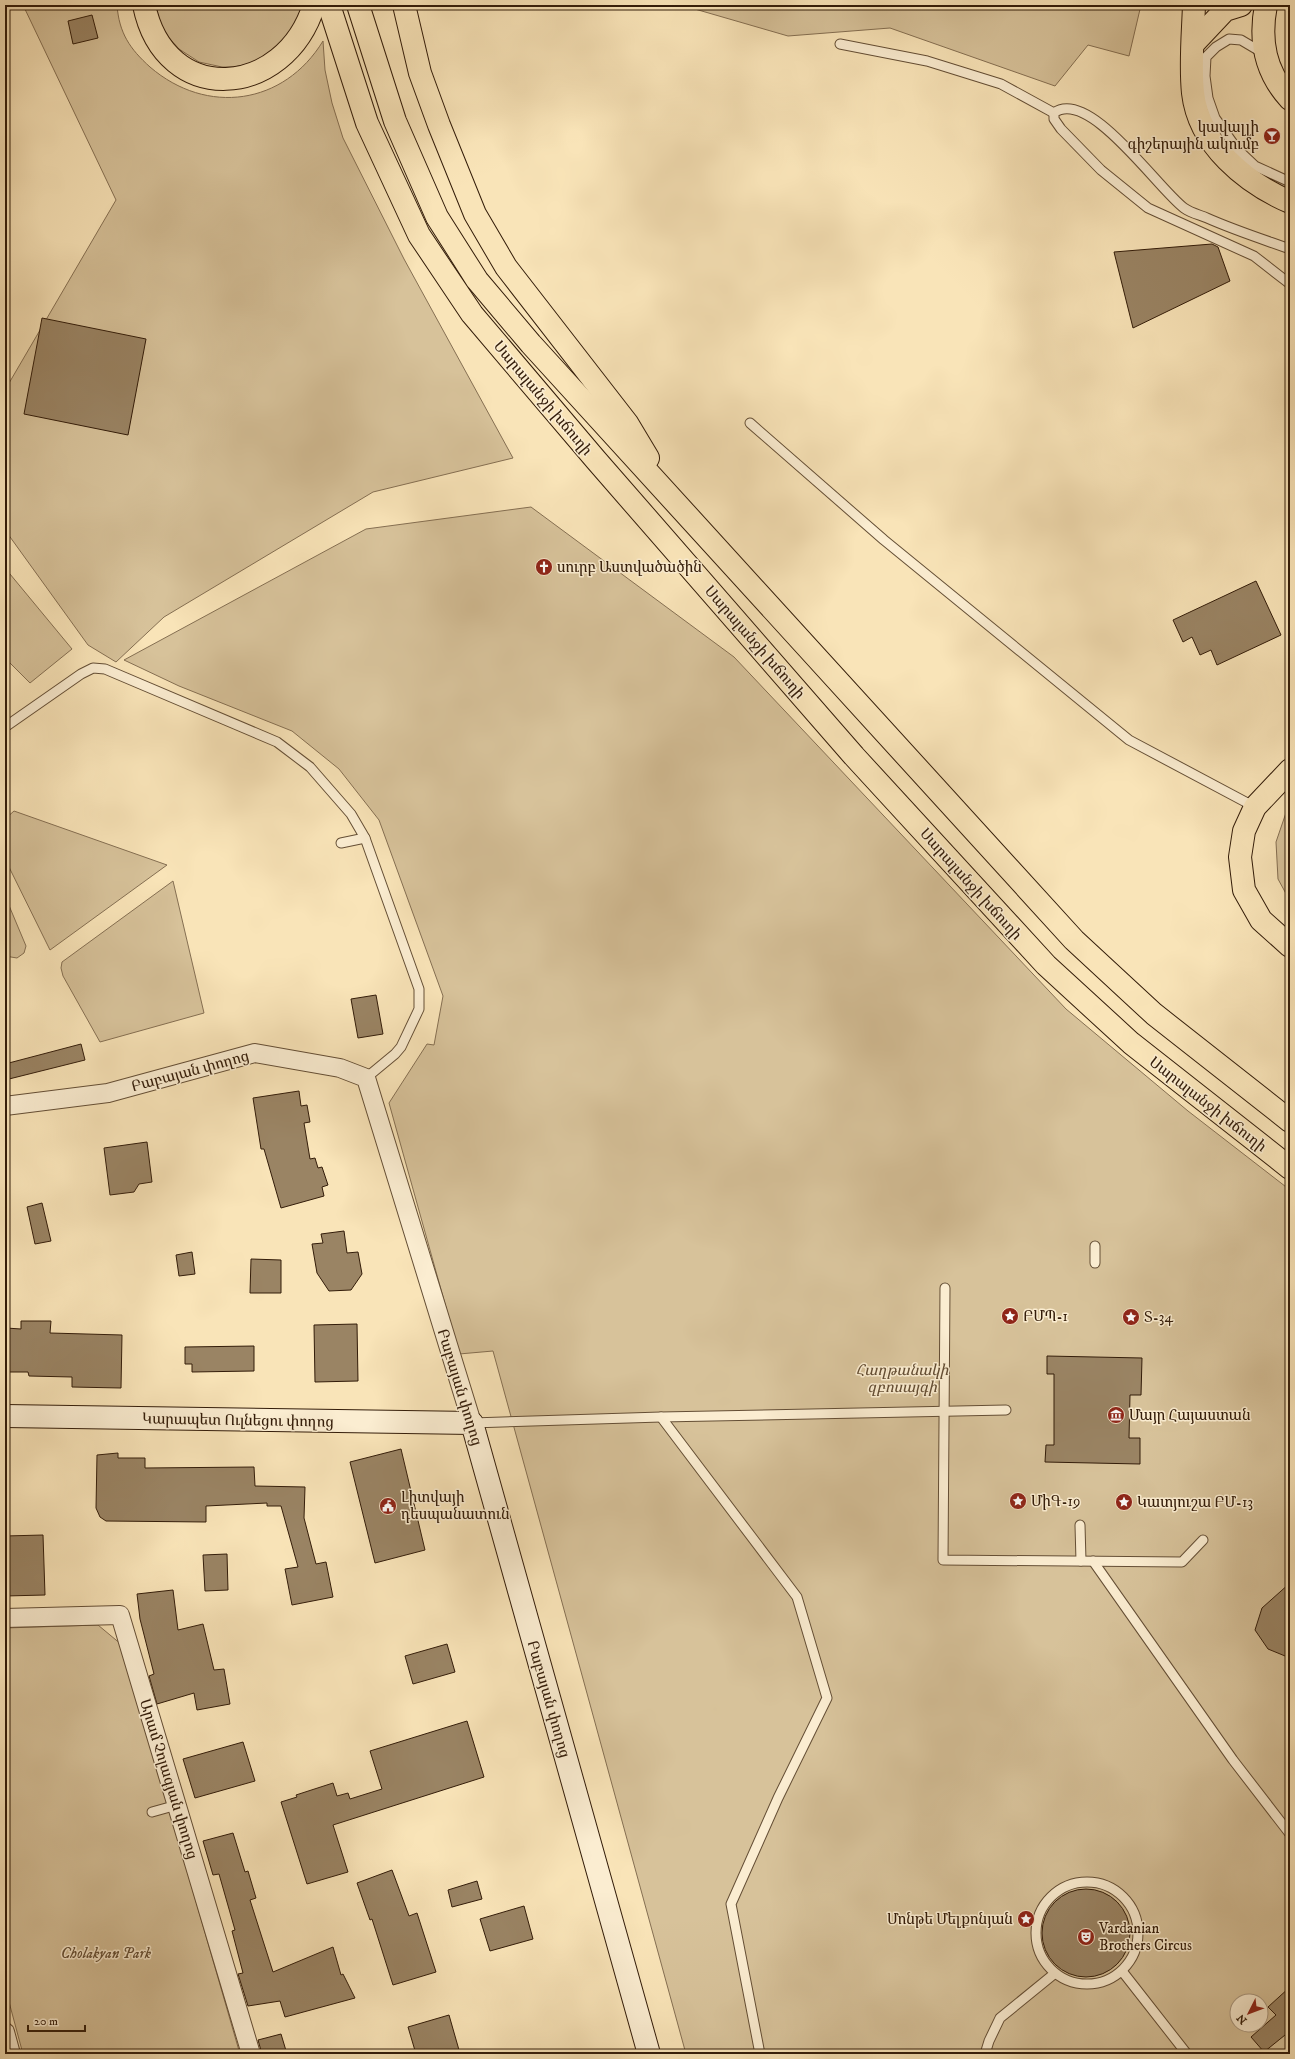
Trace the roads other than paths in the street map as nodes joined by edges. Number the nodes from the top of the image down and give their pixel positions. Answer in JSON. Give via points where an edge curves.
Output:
{"nodes":[{"id":1,"x":144,"y":5,"type":"edge"},
{"id":2,"x":314,"y":5,"type":"edge"},
{"id":3,"x":330,"y":5,"type":"edge"},
{"id":4,"x":358,"y":5,"type":"edge"},
{"id":5,"x":404,"y":5,"type":"edge"},
{"id":6,"x":1194,"y":5,"type":"edge"},
{"id":7,"x":1241,"y":5,"type":"edge"},
{"id":8,"x":1266,"y":5,"type":"edge"},
{"id":9,"x":840,"y":44,"type":"dead end"},
{"id":10,"x":1193,"y":44,"type":"junction"},
{"id":11,"x":1265,"y":55,"type":"junction"},
{"id":12,"x":1290,"y":100,"type":"edge"},
{"id":13,"x":1054,"y":112,"type":"junction"},
{"id":14,"x":1290,"y":182,"type":"edge"},
{"id":15,"x":1290,"y":202,"type":"edge"},
{"id":16,"x":1290,"y":249,"type":"edge"},
{"id":17,"x":1290,"y":284,"type":"edge"},
{"id":18,"x":750,"y":423,"type":"dead end"},
{"id":19,"x":672,"y":498,"type":"junction"},
{"id":20,"x":5,"y":727,"type":"edge"},
{"id":21,"x":1290,"y":770,"type":"edge"},
{"id":22,"x":1255,"y":807,"type":"junction"},
{"id":23,"x":365,"y":838,"type":"junction"},
{"id":24,"x":341,"y":843,"type":"dead end"},
{"id":25,"x":1290,"y":946,"type":"edge"},
{"id":26,"x":366,"y":1078,"type":"junction"},
{"id":27,"x":5,"y":1106,"type":"edge"},
{"id":28,"x":1290,"y":1121,"type":"edge"},
{"id":29,"x":1290,"y":1168,"type":"edge"},
{"id":30,"x":1095,"y":1246,"type":"dead end"},
{"id":31,"x":1095,"y":1263,"type":"dead end"},
{"id":32,"x":945,"y":1288,"type":"dead end"},
{"id":33,"x":1006,"y":1410,"type":"dead end"},
{"id":34,"x":944,"y":1412,"type":"junction"},
{"id":35,"x":5,"y":1416,"type":"edge"},
{"id":36,"x":662,"y":1417,"type":"junction"},
{"id":37,"x":472,"y":1423,"type":"junction"},
{"id":38,"x":1080,"y":1524,"type":"dead end"},
{"id":39,"x":1203,"y":1540,"type":"dead end"},
{"id":40,"x":1081,"y":1561,"type":"junction"},
{"id":41,"x":1093,"y":1561,"type":"junction"},
{"id":42,"x":5,"y":1618,"type":"edge"},
{"id":43,"x":177,"y":1806,"type":"junction"},
{"id":44,"x":152,"y":1812,"type":"dead end"},
{"id":45,"x":1290,"y":1834,"type":"edge"},
{"id":46,"x":1122,"y":1971,"type":"junction"},
{"id":47,"x":1054,"y":1974,"type":"junction"},
{"id":48,"x":5,"y":2032,"type":"edge"},
{"id":49,"x":11,"y":2054,"type":"edge"},
{"id":50,"x":252,"y":2054,"type":"edge"},
{"id":51,"x":649,"y":2054,"type":"edge"},
{"id":52,"x":760,"y":2054,"type":"edge"},
{"id":53,"x":985,"y":2054,"type":"edge"},
{"id":54,"x":1186,"y":2054,"type":"edge"}],
"edges":[{"from":1,"to":2,"type":"main road","via":[[150,30],[169,56],[188,70],[214,80],[224,80],[252,74],[277,60],[305,27]]},
{"from":3,"to":29,"type":"main road","name":"Սարալանջի խճուղի","via":[[367,123],[419,235],[472,314],[849,750],[1046,965],[1131,1043]]},
{"from":4,"to":19,"type":"main road","name":"Սարալանջի խճուղի","via":[[395,121],[438,217],[477,280],[531,344]]},
{"from":5,"to":19,"type":"main road","via":[[420,72],[475,214],[506,267],[628,423]]},
{"from":6,"to":10,"type":"main road"},
{"from":7,"to":10,"type":"main road","via":[[1224,10]]},
{"from":8,"to":11,"type":"main road","via":[[1262,28]]},
{"from":9,"to":13,"type":"lane","via":[[927,61],[1001,84]]},
{"from":10,"to":15,"type":"main road","via":[[1193,95],[1201,121],[1216,146],[1230,164],[1261,187]]},
{"from":11,"to":12,"type":"main road","via":[[1275,80]]},
{"from":11,"to":14,"type":"lane","via":[[1240,40],[1229,39],[1216,47],[1206,56],[1208,98],[1215,118],[1237,149],[1255,166]]},
{"from":13,"to":16,"type":"lane","via":[[1060,108],[1077,109],[1098,120],[1184,209],[1223,226]]},
{"from":13,"to":17,"type":"lane","via":[[1054,119],[1066,134],[1102,170],[1148,208],[1254,256]]},
{"from":18,"to":22,"type":"lane","via":[[884,540],[1129,740]]},
{"from":19,"to":28,"type":"main road","name":"Սարալանջի խճուղի","via":[[1074,940],[1154,1014]]},
{"from":20,"to":23,"type":"lane","via":[[81,674],[93,668],[105,669],[277,742],[310,767],[351,814]]},
{"from":21,"to":22,"type":"main road"},
{"from":22,"to":25,"type":"main road","via":[[1244,831],[1240,857],[1244,890],[1262,920]]},
{"from":23,"to":24,"type":"lane"},
{"from":23,"to":26,"type":"lane","via":[[419,989],[419,1009],[401,1047]]},
{"from":26,"to":27,"type":"street","name":"Բաբայան փողոց","via":[[340,1068],[255,1053],[108,1093]]},
{"from":26,"to":37,"type":"street","name":"Բաբայան փողոց"},
{"from":30,"to":31,"type":"lane"},
{"from":32,"to":34,"type":"lane"},
{"from":33,"to":34,"type":"lane"},
{"from":34,"to":36,"type":"lane"},
{"from":34,"to":40,"type":"lane","via":[[943,1560]]},
{"from":35,"to":37,"type":"street","name":"Կարապետ Ուլնեցու փողոց"},
{"from":36,"to":37,"type":"lane"},
{"from":36,"to":52,"type":"lane","via":[[797,1597],[827,1698],[778,1798],[731,1904]]},
{"from":37,"to":51,"type":"street","name":"Բաբայան փողոց"},
{"from":38,"to":40,"type":"lane"},
{"from":39,"to":41,"type":"lane","via":[[1182,1562]]},
{"from":40,"to":41,"type":"lane"},
{"from":41,"to":45,"type":"lane","via":[[1233,1760]]},
{"from":42,"to":43,"type":"street","name":"Արամ Չոլագյան փողոց","via":[[120,1615]]},
{"from":43,"to":44,"type":"lane"},
{"from":43,"to":50,"type":"street","name":"Արամ Չոլագյան փողոց"},
{"from":46,"to":47,"type":"lane","via":[[1108,1980],[1089,1985],[1077,1984]]},
{"from":46,"to":47,"type":"lane","via":[[1133,1957],[1138,1940],[1137,1920],[1121,1895],[1108,1887],[1084,1882],[1074,1883],[1059,1890],[1047,1901],[1039,1914],[1035,1930],[1037,1947],[1044,1962]]},
{"from":46,"to":54,"type":"lane"},
{"from":47,"to":53,"type":"lane","via":[[1000,2018]]},
{"from":48,"to":49,"type":"street"}]}
